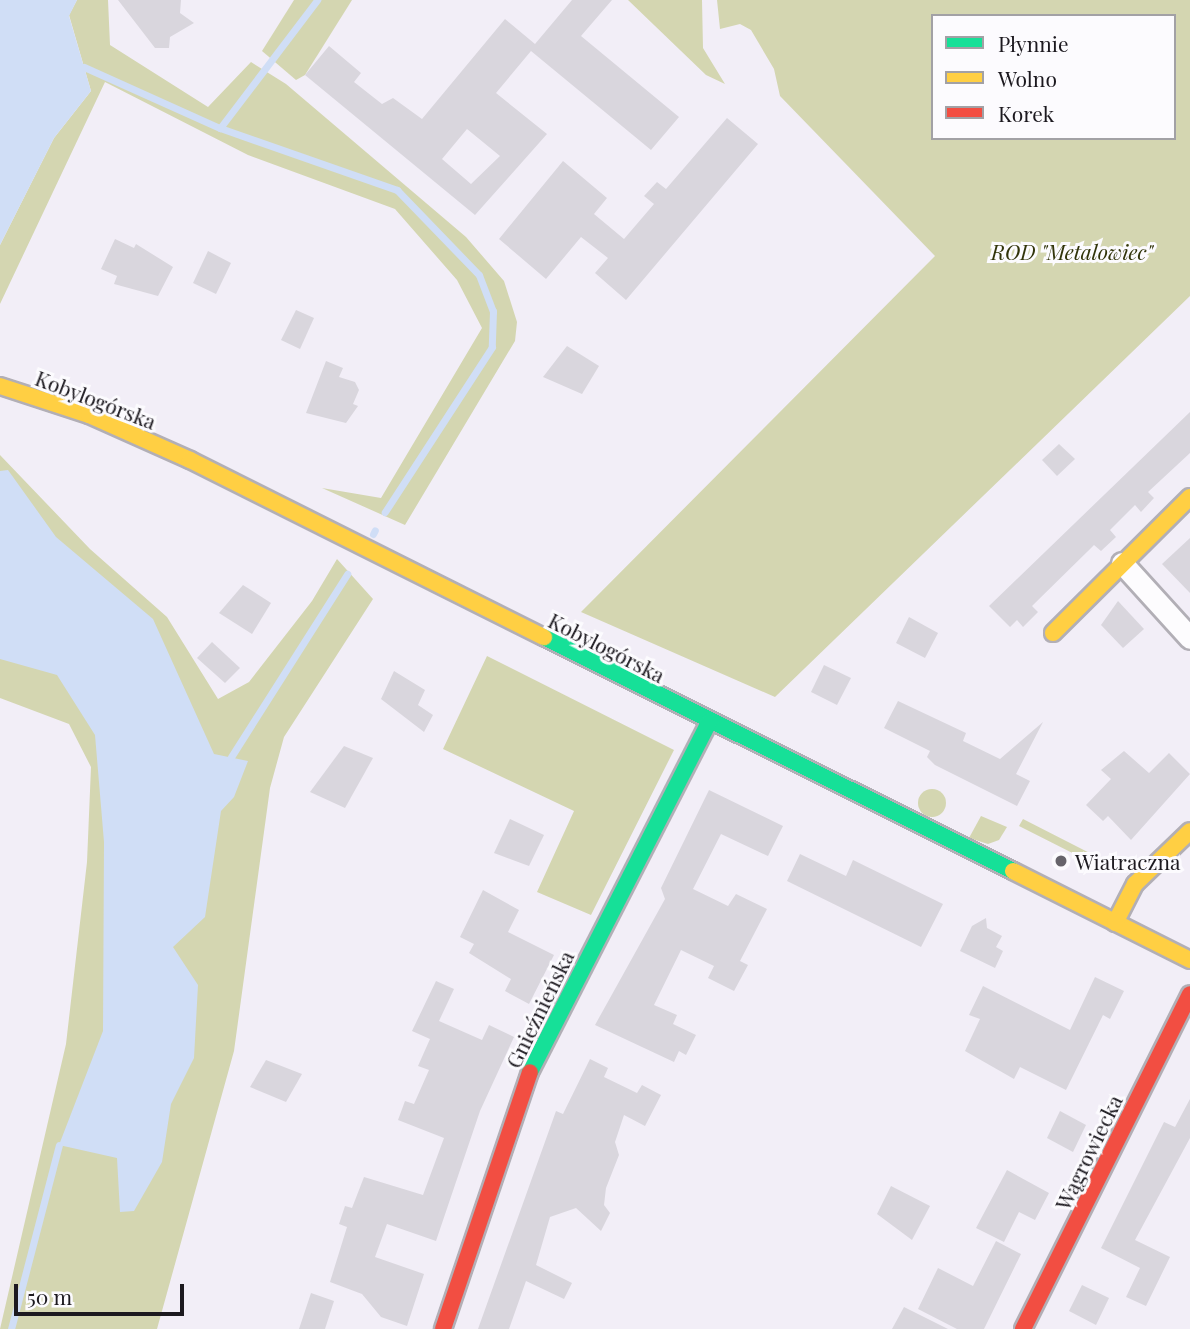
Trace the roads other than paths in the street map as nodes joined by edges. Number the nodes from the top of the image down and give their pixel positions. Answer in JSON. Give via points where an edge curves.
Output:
{"nodes":[{"id":1,"x":0,"y":386,"type":"edge"},
{"id":2,"x":1190,"y":497,"type":"edge"},
{"id":3,"x":1122,"y":563,"type":"junction"},
{"id":4,"x":1053,"y":633,"type":"dead end"},
{"id":5,"x":1190,"y":638,"type":"edge"},
{"id":6,"x":709,"y":722,"type":"junction"},
{"id":7,"x":1190,"y":831,"type":"edge"},
{"id":8,"x":1115,"y":923,"type":"junction"},
{"id":9,"x":1190,"y":960,"type":"edge"},
{"id":10,"x":1190,"y":994,"type":"edge"},
{"id":11,"x":443,"y":1329,"type":"edge"},
{"id":12,"x":1023,"y":1329,"type":"edge"}],
"edges":[{"from":1,"to":6,"type":"street","name":"Kobylogórska","via":[[89,415],[190,460]]},
{"from":2,"to":3,"type":"street"},
{"from":3,"to":4,"type":"street"},
{"from":3,"to":5,"type":"street"},
{"from":6,"to":8,"type":"street","name":"Kobylogórska"},
{"from":6,"to":11,"type":"street","name":"Gnieźnieńska","via":[[537,1051]]},
{"from":7,"to":8,"type":"street","via":[[1135,884]]},
{"from":8,"to":9,"type":"street","name":"Kobylogórska"},
{"from":10,"to":12,"type":"street","name":"Wągrowiecka"}]}
